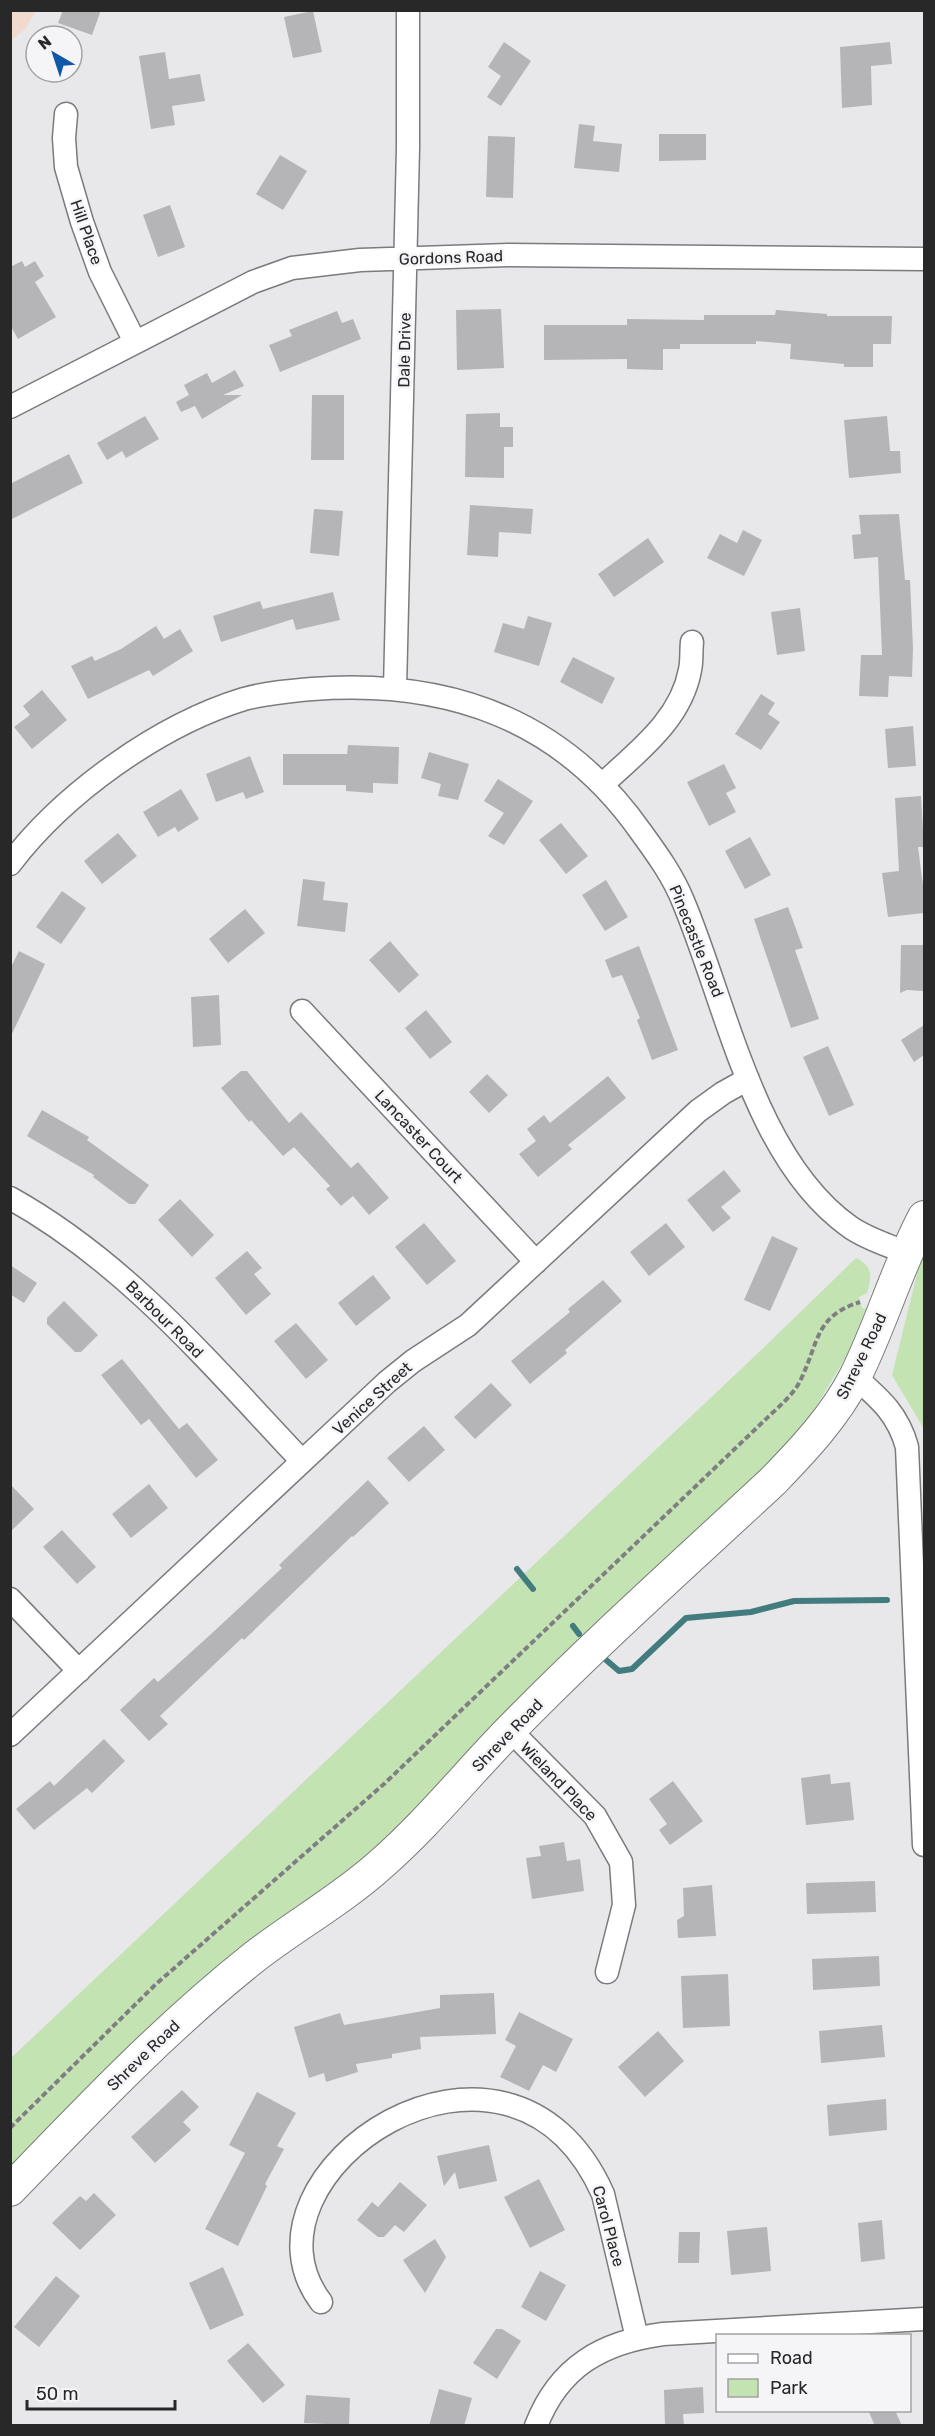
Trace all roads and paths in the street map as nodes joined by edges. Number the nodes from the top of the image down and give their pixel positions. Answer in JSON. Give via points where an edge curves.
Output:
{"nodes":[{"id":1,"x":408,"y":10,"type":"edge"},
{"id":2,"x":66,"y":114,"type":"dead end"},
{"id":3,"x":406,"y":259,"type":"junction"},
{"id":4,"x":924,"y":259,"type":"edge"},
{"id":5,"x":135,"y":342,"type":"junction"},
{"id":6,"x":10,"y":407,"type":"edge"},
{"id":7,"x":692,"y":642,"type":"dead end"},
{"id":8,"x":395,"y":689,"type":"junction"},
{"id":9,"x":603,"y":784,"type":"junction"},
{"id":10,"x":10,"y":864,"type":"edge"},
{"id":11,"x":302,"y":1011,"type":"dead end"},
{"id":12,"x":748,"y":1079,"type":"junction"},
{"id":13,"x":10,"y":1198,"type":"edge"},
{"id":14,"x":924,"y":1217,"type":"edge"},
{"id":15,"x":907,"y":1253,"type":"junction"},
{"id":16,"x":536,"y":1262,"type":"junction"},
{"id":17,"x":888,"y":1299,"type":"junction"},
{"id":18,"x":855,"y":1377,"type":"junction"},
{"id":19,"x":302,"y":1461,"type":"junction"},
{"id":20,"x":10,"y":1599,"type":"edge"},
{"id":21,"x":79,"y":1671,"type":"junction"},
{"id":22,"x":510,"y":1730,"type":"junction"},
{"id":23,"x":10,"y":1736,"type":"edge"},
{"id":24,"x":924,"y":1845,"type":"edge"},
{"id":25,"x":607,"y":1972,"type":"dead end"},
{"id":26,"x":10,"y":2128,"type":"edge"},
{"id":27,"x":10,"y":2190,"type":"edge"},
{"id":28,"x":321,"y":2302,"type":"dead end"},
{"id":29,"x":924,"y":2319,"type":"edge"},
{"id":30,"x":637,"y":2337,"type":"junction"},
{"id":31,"x":536,"y":2426,"type":"edge"}],
"edges":[{"from":1,"to":3,"type":"street","name":"Dale Drive"},
{"from":2,"to":5,"type":"street","name":"Hill Place","via":[[66,167],[82,222],[100,272]]},
{"from":3,"to":4,"type":"street","name":"Gordons Road","via":[[508,255]]},
{"from":3,"to":5,"type":"street","name":"Gordons Road","via":[[292,268],[252,282]]},
{"from":3,"to":8,"type":"street","name":"Dale Drive"},
{"from":5,"to":6,"type":"street","name":"Gordons Road"},
{"from":7,"to":9,"type":"street","via":[[684,692],[672,714]]},
{"from":8,"to":9,"type":"street","name":"Pinecastle Road","via":[[444,696],[517,722],[552,742]]},
{"from":8,"to":10,"type":"street","name":"Pinecastle Road","via":[[278,692],[218,708],[153,740],[113,766],[51,818]]},
{"from":9,"to":12,"type":"street","name":"Pinecastle Road","via":[[654,850],[682,898]]},
{"from":11,"to":16,"type":"street","name":"Lancaster Court"},
{"from":12,"to":15,"type":"street","name":"Pinecastle Road","via":[[767,1124],[815,1196],[852,1229]]},
{"from":12,"to":16,"type":"street","name":"Venice Street","via":[[698,1111]]},
{"from":13,"to":19,"type":"street","name":"Barbour Road","via":[[113,1268]]},
{"from":14,"to":15,"type":"main road","name":"Shreve Road"},
{"from":15,"to":17,"type":"main road","name":"Shreve Road"},
{"from":16,"to":19,"type":"street","name":"Venice Street","via":[[468,1325],[387,1382]]},
{"from":17,"to":18,"type":"main road","name":"Shreve Road"},
{"from":17,"to":26,"type":"path","via":[[863,1301],[831,1318],[818,1332],[801,1380],[765,1420],[384,1784],[155,1985]]},
{"from":18,"to":22,"type":"main road","name":"Shreve Road","via":[[820,1430],[773,1481]]},
{"from":18,"to":24,"type":"street","via":[[894,1414],[906,1447]]},
{"from":19,"to":21,"type":"street","name":"Venice Street"},
{"from":20,"to":21,"type":"street"},
{"from":21,"to":23,"type":"street","name":"Venice Street"},
{"from":22,"to":25,"type":"street","name":"Wieland Place","via":[[595,1816],[621,1862],[624,1905]]},
{"from":22,"to":27,"type":"main road","name":"Shreve Road","via":[[378,1867],[254,1958],[187,2014]]},
{"from":28,"to":30,"type":"street","name":"Carol Place","via":[[306,2276],[302,2235],[306,2215],[338,2162],[396,2116],[423,2105],[482,2099],[532,2113],[558,2130],[593,2172],[603,2194]]},
{"from":29,"to":30,"type":"street"},
{"from":30,"to":31,"type":"street","via":[[611,2345],[575,2368],[556,2389]]}]}
